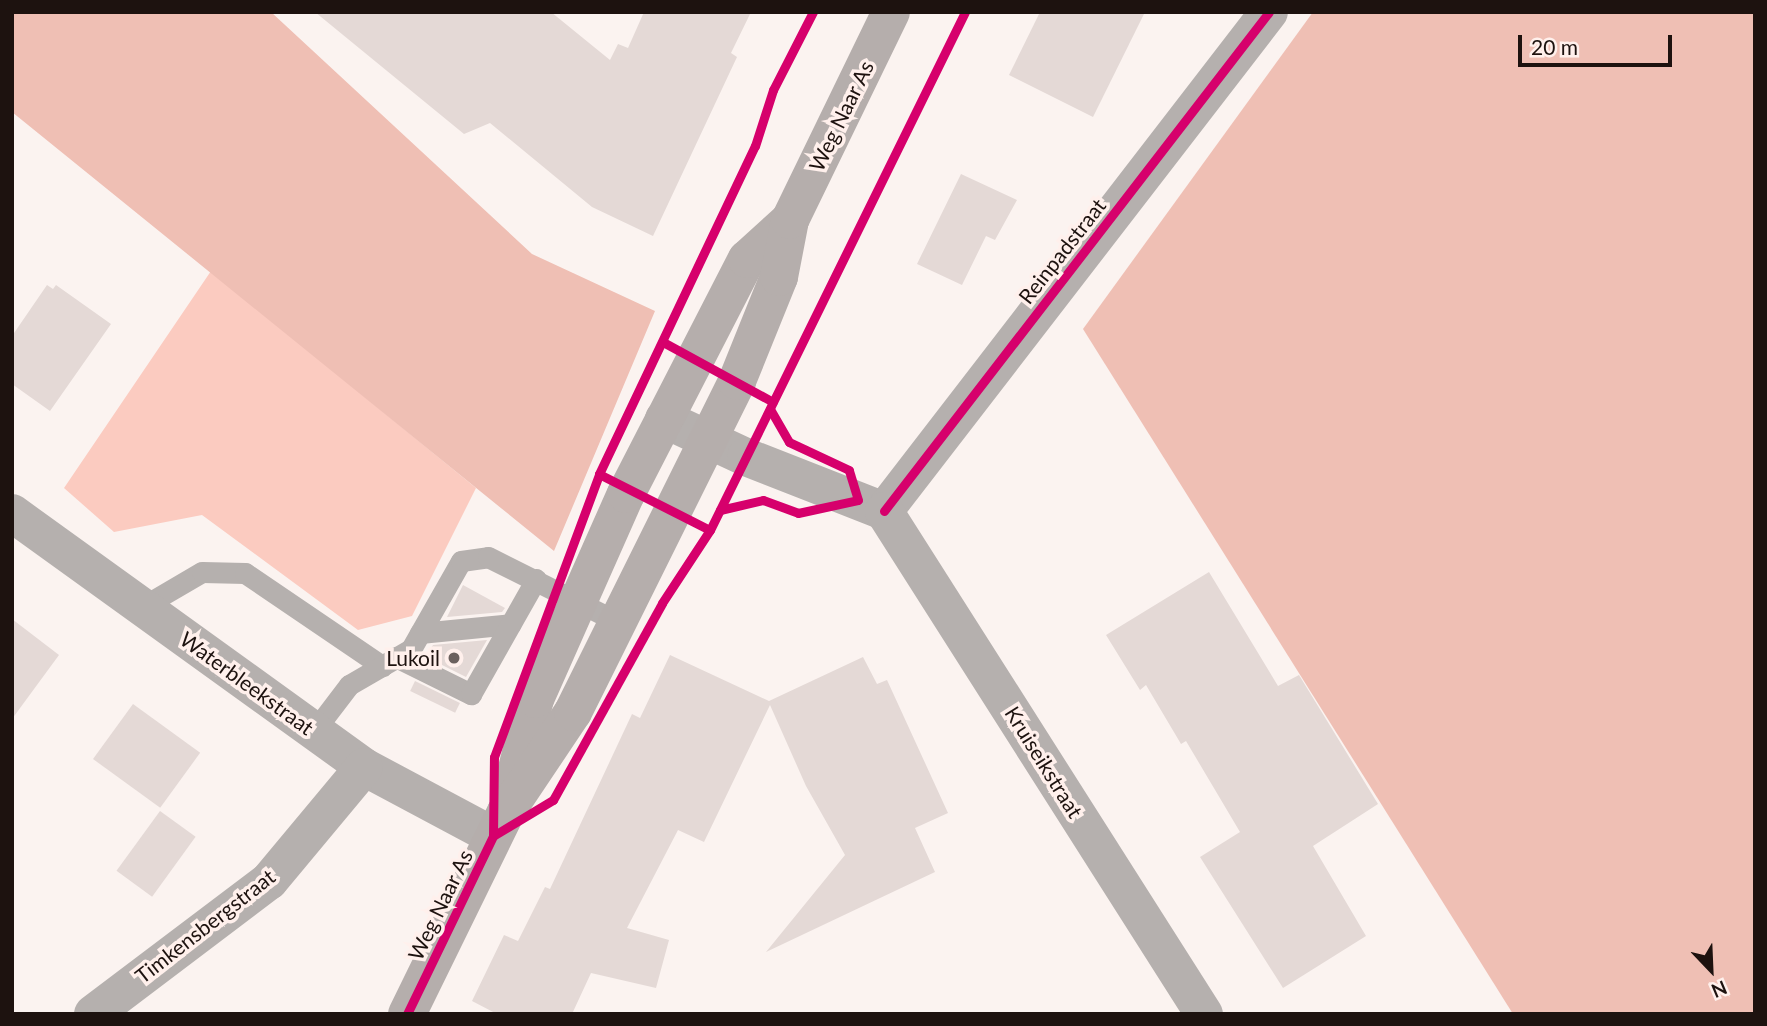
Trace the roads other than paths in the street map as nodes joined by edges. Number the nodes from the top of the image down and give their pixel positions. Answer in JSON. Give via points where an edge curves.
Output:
{"nodes":[{"id":1,"x":891,"y":12,"type":"edge"},
{"id":2,"x":1269,"y":12,"type":"edge"},
{"id":3,"x":790,"y":220,"type":"junction"},
{"id":4,"x":664,"y":419,"type":"junction"},
{"id":5,"x":707,"y":440,"type":"junction"},
{"id":6,"x":884,"y":511,"type":"junction"},
{"id":7,"x":12,"y":513,"type":"edge"},
{"id":8,"x":536,"y":579,"type":"junction"},
{"id":9,"x":579,"y":601,"type":"junction"},
{"id":10,"x":142,"y":607,"type":"junction"},
{"id":11,"x":618,"y":622,"type":"junction"},
{"id":12,"x":511,"y":624,"type":"junction"},
{"id":13,"x":420,"y":633,"type":"junction"},
{"id":14,"x":389,"y":662,"type":"junction"},
{"id":15,"x":314,"y":731,"type":"junction"},
{"id":16,"x":365,"y":767,"type":"junction"},
{"id":17,"x":499,"y":824,"type":"junction"},
{"id":18,"x":93,"y":1014,"type":"edge"},
{"id":19,"x":407,"y":1014,"type":"edge"},
{"id":20,"x":1204,"y":1014,"type":"edge"}],
"edges":[{"from":1,"to":3,"type":"main road","name":"Weg Naar As"},
{"from":2,"to":6,"type":"street","name":"Reinpadstraat"},
{"from":3,"to":4,"type":"main road","name":"Weg Naar As","via":[[747,258]]},
{"from":3,"to":5,"type":"main road","name":"Weg Naar As","via":[[779,276]]},
{"from":4,"to":5,"type":"street"},
{"from":4,"to":9,"type":"main road","name":"Weg Naar As"},
{"from":5,"to":6,"type":"street"},
{"from":5,"to":11,"type":"main road","name":"Weg Naar As"},
{"from":6,"to":20,"type":"street","name":"Kruiseikstraat"},
{"from":7,"to":10,"type":"street","name":"Waterbleekstraat"},
{"from":8,"to":9,"type":"lane"},
{"from":8,"to":12,"type":"lane"},
{"from":8,"to":13,"type":"lane","via":[[488,557],[461,561]]},
{"from":9,"to":11,"type":"lane"},
{"from":9,"to":17,"type":"main road","name":"Weg Naar As","via":[[535,699]]},
{"from":10,"to":14,"type":"lane","via":[[202,572],[245,573]]},
{"from":10,"to":15,"type":"street","name":"Waterbleekstraat"},
{"from":11,"to":17,"type":"main road","name":"Weg Naar As","via":[[573,712]]},
{"from":12,"to":13,"type":"lane"},
{"from":12,"to":14,"type":"lane","via":[[471,694]]},
{"from":13,"to":14,"type":"lane","via":[[411,649]]},
{"from":14,"to":15,"type":"lane","via":[[349,685]]},
{"from":15,"to":16,"type":"street","name":"Waterbleekstraat"},
{"from":16,"to":17,"type":"street","name":"Waterbleekstraat"},
{"from":16,"to":18,"type":"street","name":"Timkensbergstraat","via":[[269,881]]},
{"from":17,"to":19,"type":"main road","name":"Weg Naar As"}]}
